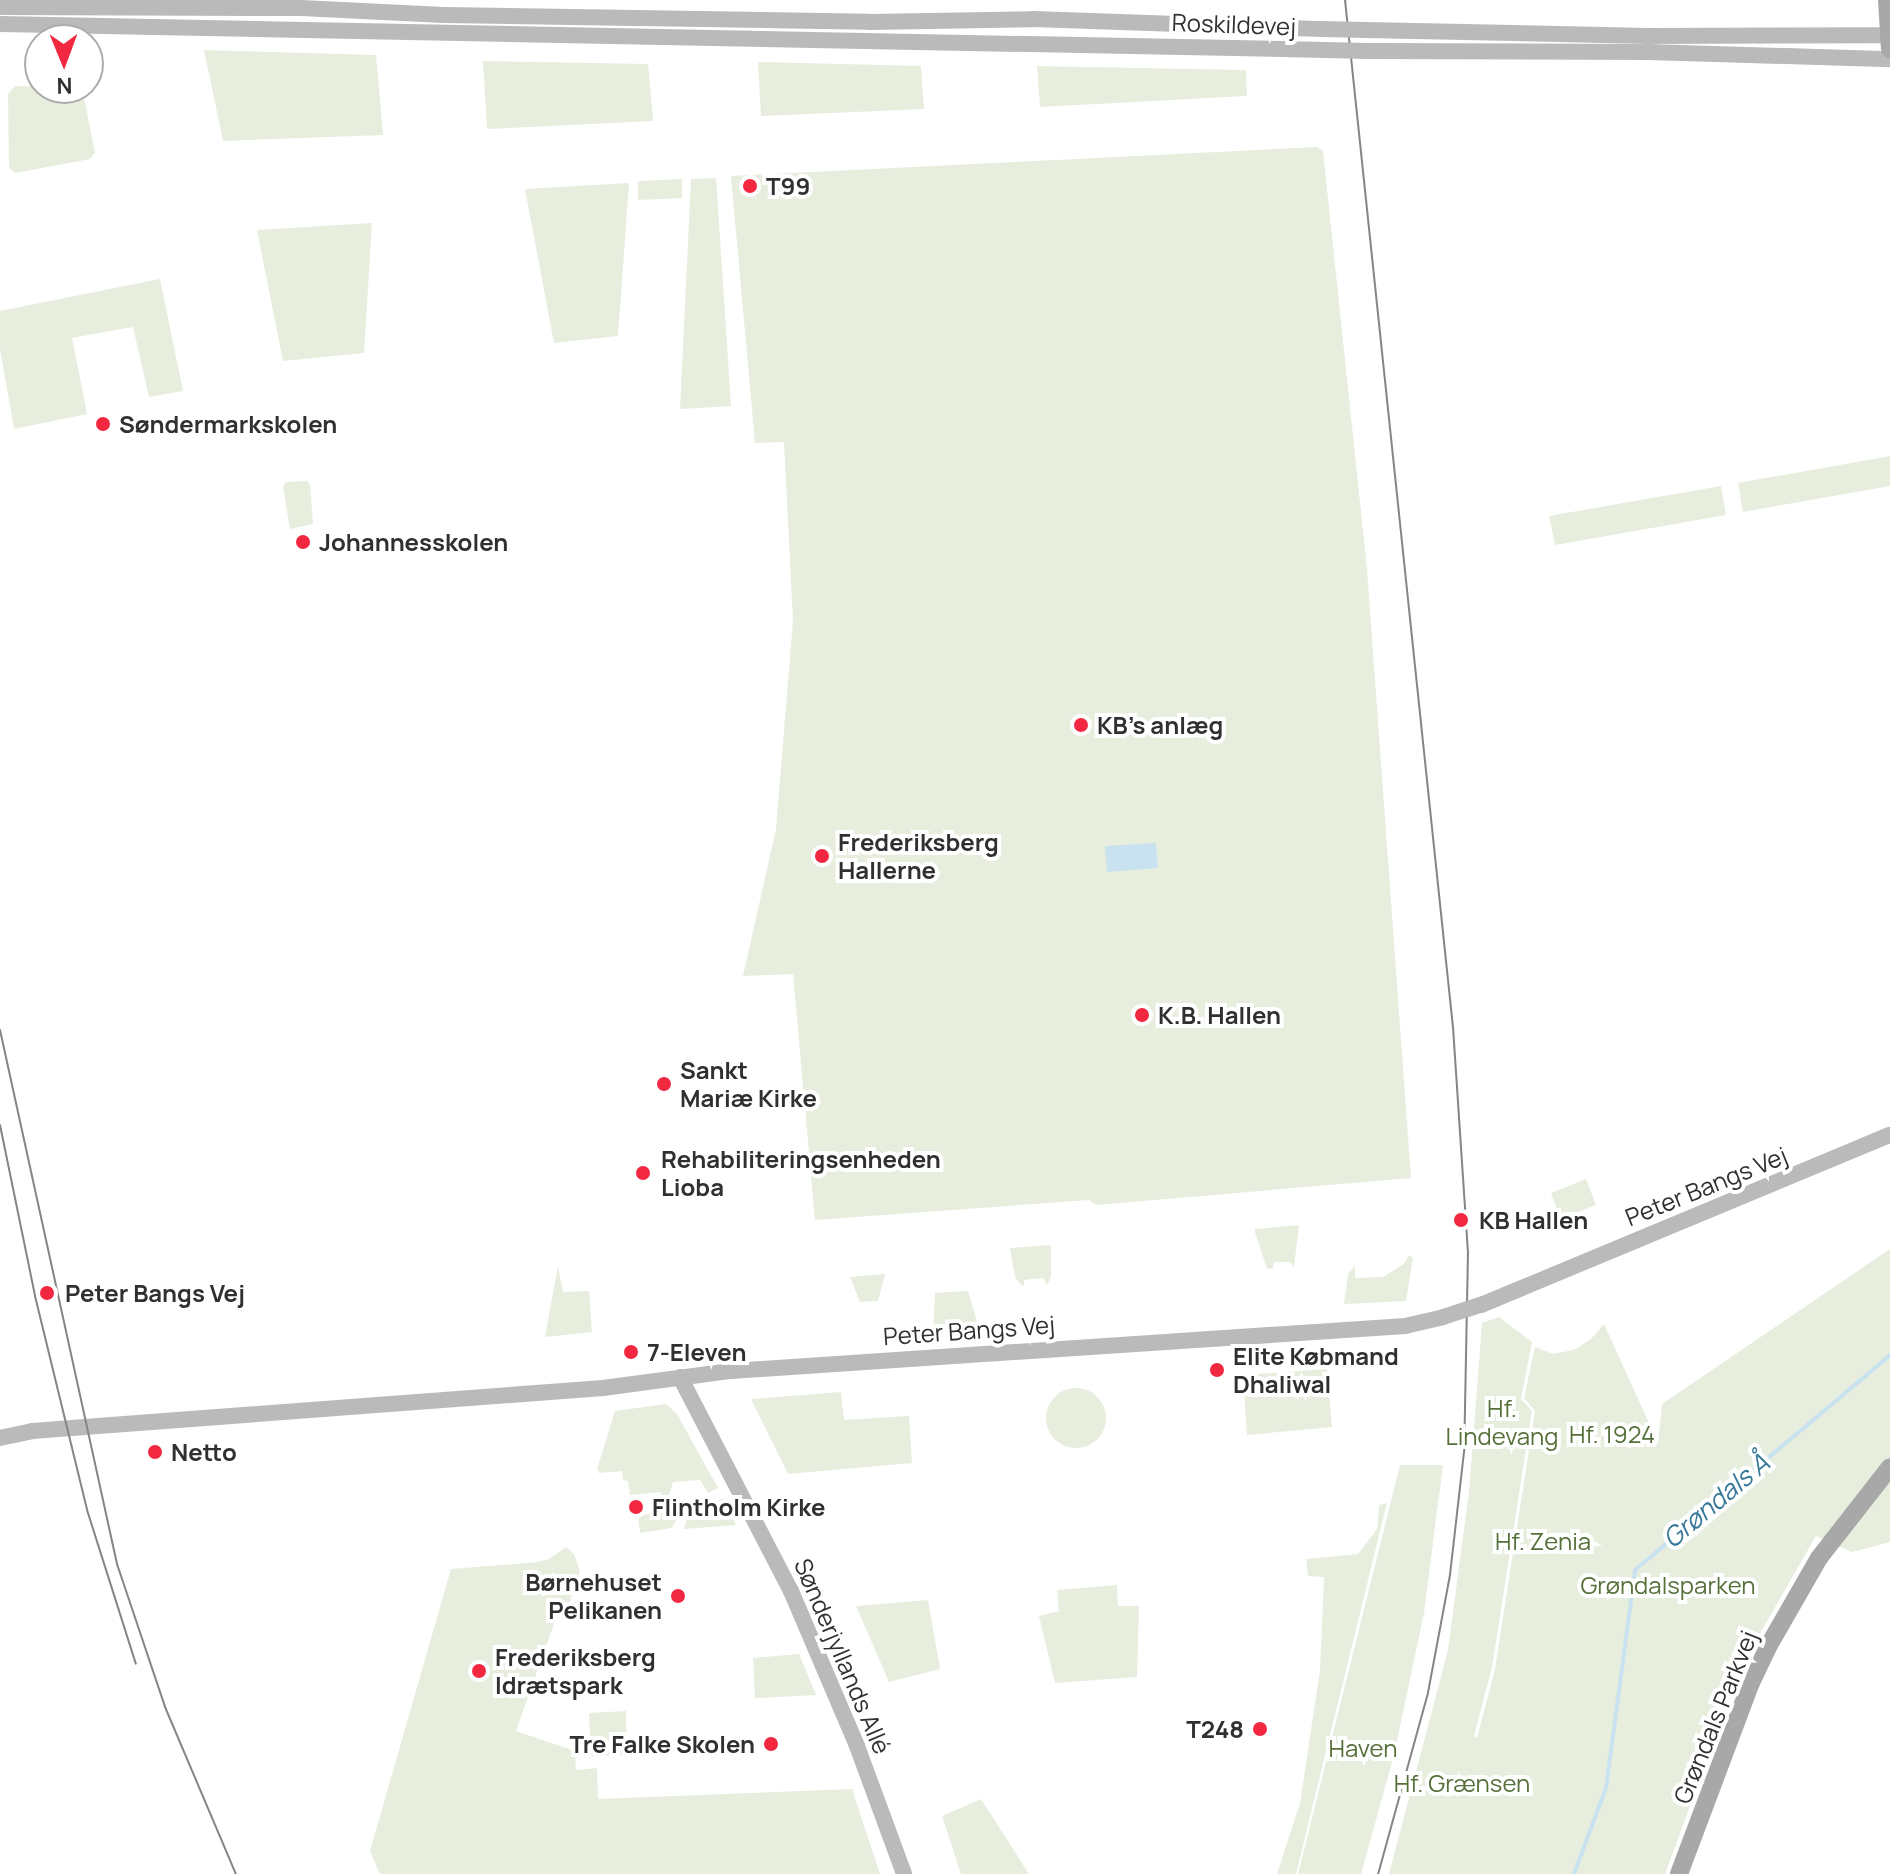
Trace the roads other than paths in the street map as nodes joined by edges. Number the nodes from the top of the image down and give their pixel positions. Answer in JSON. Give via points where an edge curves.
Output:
{"nodes":[{"id":1,"x":1887,"y":0,"type":"edge"},
{"id":2,"x":0,"y":7,"type":"edge"},
{"id":3,"x":0,"y":24,"type":"edge"},
{"id":4,"x":1890,"y":35,"type":"edge"},
{"id":5,"x":1890,"y":49,"type":"edge"},
{"id":6,"x":1890,"y":59,"type":"edge"},
{"id":7,"x":1890,"y":1135,"type":"edge"},
{"id":8,"x":680,"y":1377,"type":"junction"},
{"id":9,"x":8,"y":1431,"type":"edge"},
{"id":10,"x":0,"y":1438,"type":"edge"},
{"id":11,"x":1890,"y":1467,"type":"edge"},
{"id":12,"x":904,"y":1874,"type":"edge"},
{"id":13,"x":1679,"y":1874,"type":"edge"}],
"edges":[{"from":1,"to":4,"type":"main road"},
{"from":2,"to":4,"type":"street","name":"Roskildevej","bridge":true,"via":[[301,8],[869,22],[1033,19],[1649,36]]},
{"from":3,"to":6,"type":"street","name":"Roskildevej","bridge":true},
{"from":4,"to":5,"type":"main road"},
{"from":7,"to":8,"type":"street","name":"Peter Bangs Vej","bridge":true,"via":[[1481,1305],[1405,1326]]},
{"from":8,"to":9,"type":"street","name":"Peter Bangs Vej","via":[[416,1404]]},
{"from":8,"to":12,"type":"street","name":"Sønderjyllands Allé","via":[[791,1591]]},
{"from":9,"to":10,"type":"street","name":"Peter Bangs Vej"},
{"from":11,"to":13,"type":"main road","name":"Grøndals Parkvej","via":[[1819,1558],[1769,1645]]}]}
